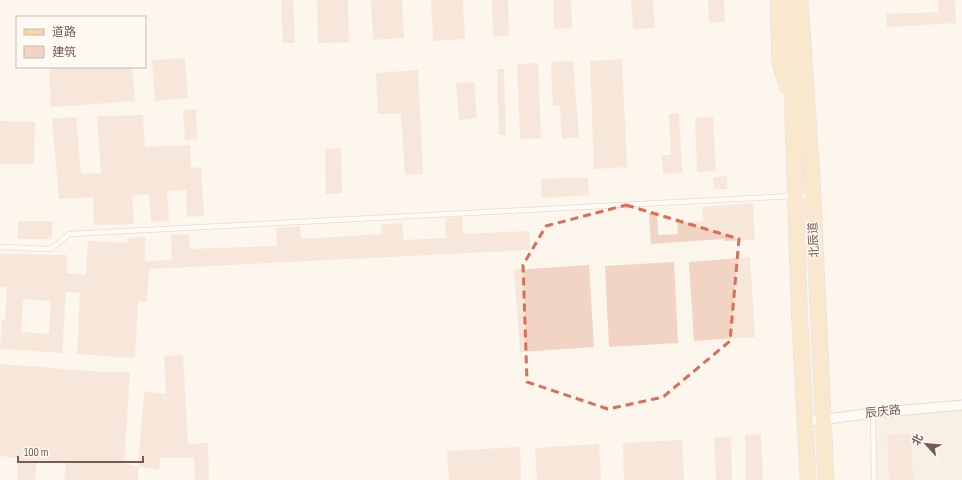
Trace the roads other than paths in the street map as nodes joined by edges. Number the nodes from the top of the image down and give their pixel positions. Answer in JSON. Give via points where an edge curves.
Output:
{"nodes":[{"id":1,"x":778,"y":0,"type":"edge"},
{"id":2,"x":789,"y":0,"type":"edge"},
{"id":3,"x":800,"y":0,"type":"edge"},
{"id":4,"x":809,"y":0,"type":"edge"},
{"id":5,"x":799,"y":106,"type":"junction"},
{"id":6,"x":812,"y":195,"type":"junction"},
{"id":7,"x":795,"y":196,"type":"junction"},
{"id":8,"x":0,"y":247,"type":"edge"},
{"id":9,"x":962,"y":405,"type":"edge"},
{"id":10,"x":962,"y":410,"type":"edge"},
{"id":11,"x":873,"y":415,"type":"junction"},
{"id":12,"x":823,"y":421,"type":"junction"},
{"id":13,"x":805,"y":424,"type":"junction"},
{"id":14,"x":808,"y":480,"type":"edge"},
{"id":15,"x":826,"y":480,"type":"edge"},
{"id":16,"x":874,"y":480,"type":"edge"}],
"edges":[{"from":1,"to":5,"type":"main road","via":[[780,63]]},
{"from":2,"to":5,"type":"main road","name":"北辰道"},
{"from":3,"to":5,"type":"main road","name":"北辰道"},
{"from":4,"to":5,"type":"main road","via":[[812,58]]},
{"from":5,"to":6,"type":"main road","name":"北辰道"},
{"from":5,"to":7,"type":"main road","name":"北辰道"},
{"from":6,"to":7,"type":"lane"},
{"from":6,"to":12,"type":"main road","name":"北辰道"},
{"from":7,"to":8,"type":"lane","via":[[69,234],[51,249]]},
{"from":7,"to":13,"type":"main road","name":"北辰道"},
{"from":9,"to":11,"type":"street","name":"辰庆路"},
{"from":10,"to":11,"type":"street","name":"辰庆路"},
{"from":11,"to":12,"type":"street","name":"辰庆路"},
{"from":11,"to":16,"type":"lane"},
{"from":12,"to":13,"type":"street","name":"辰庆路"},
{"from":12,"to":15,"type":"main road","name":"北辰道"},
{"from":13,"to":14,"type":"main road","name":"北辰道"}]}
